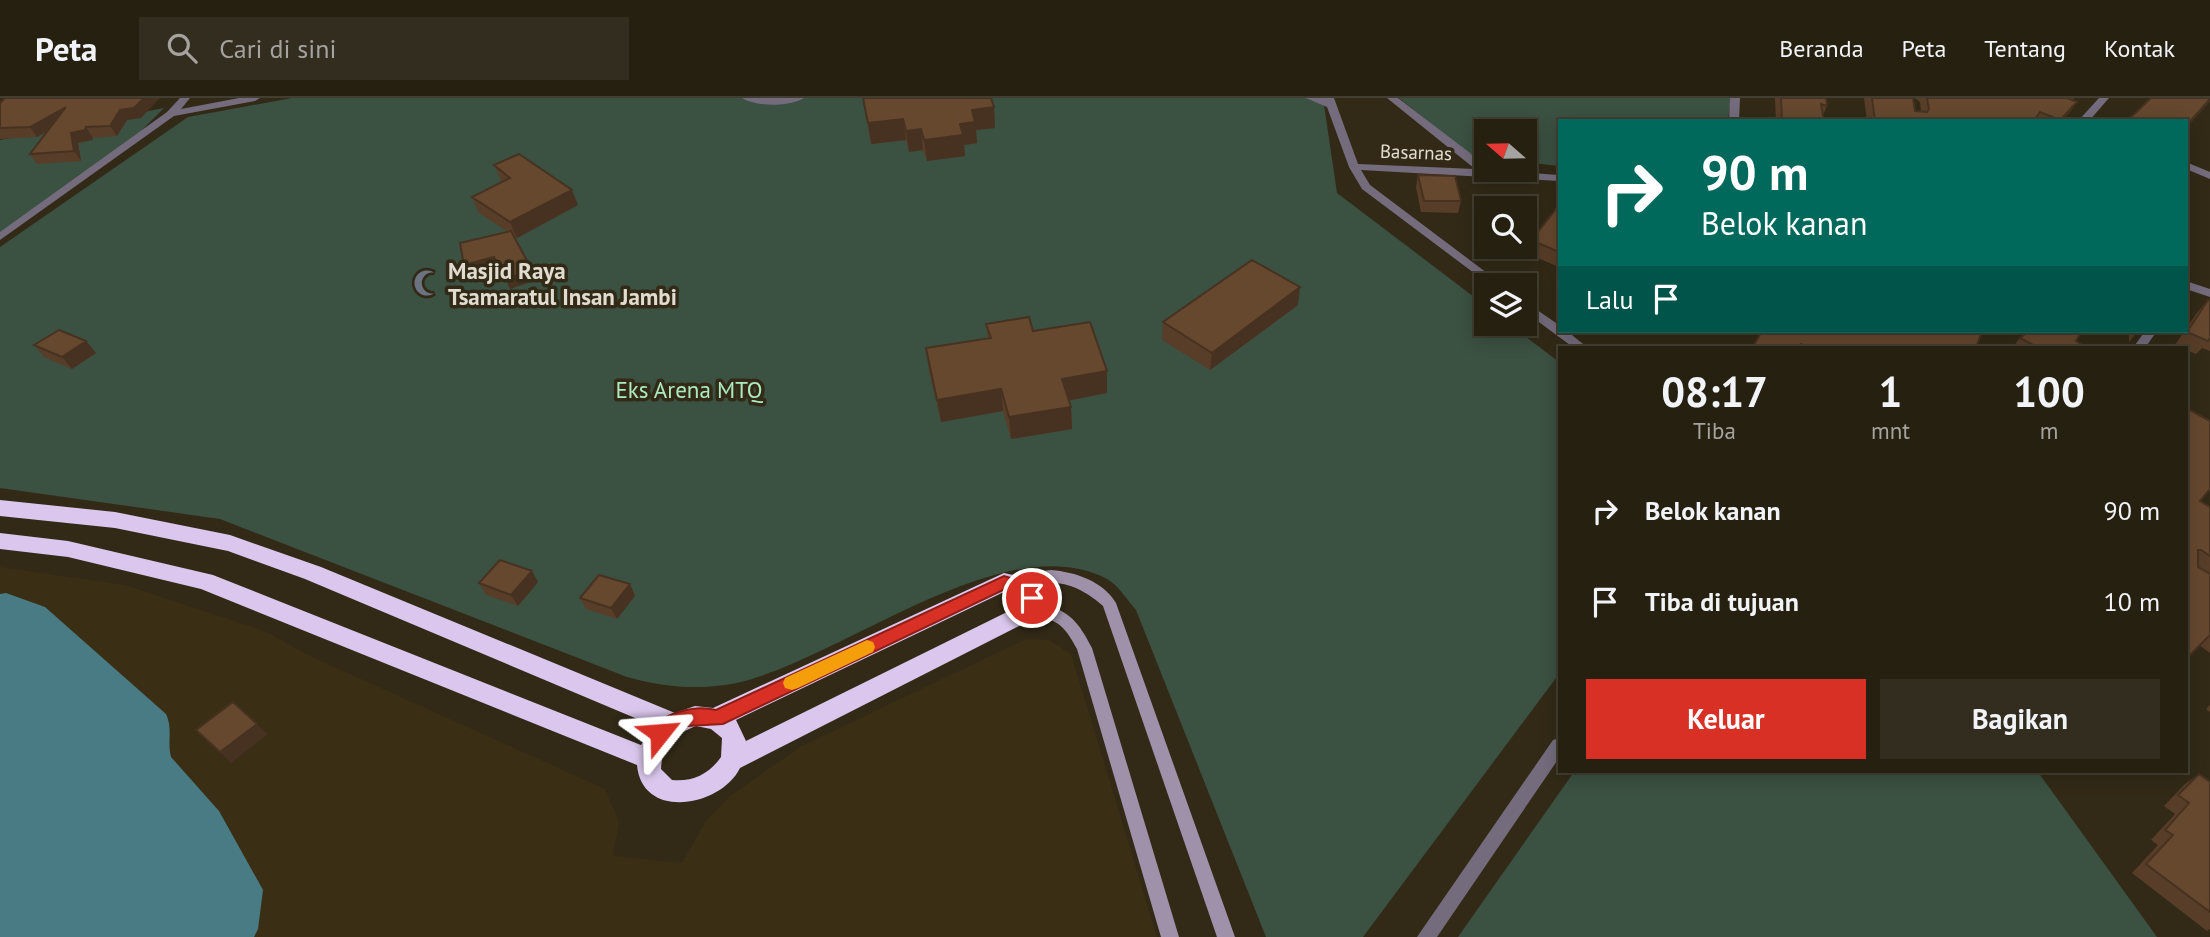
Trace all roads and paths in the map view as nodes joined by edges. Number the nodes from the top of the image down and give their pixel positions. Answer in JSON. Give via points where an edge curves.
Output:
{"nodes":[{"id":1,"x":185,"y":98,"type":"edge"},
{"id":2,"x":255,"y":98,"type":"edge"},
{"id":3,"x":747,"y":98,"type":"edge"},
{"id":4,"x":799,"y":98,"type":"edge"},
{"id":5,"x":1311,"y":98,"type":"edge"},
{"id":6,"x":1392,"y":98,"type":"edge"},
{"id":7,"x":1735,"y":98,"type":"edge"},
{"id":8,"x":2103,"y":98,"type":"edge"},
{"id":9,"x":1330,"y":101,"type":"edge"},
{"id":10,"x":171,"y":114,"type":"junction"},
{"id":11,"x":1734,"y":119,"type":"edge"},
{"id":12,"x":2085,"y":119,"type":"edge"},
{"id":13,"x":1474,"y":163,"type":"edge"},
{"id":14,"x":2188,"y":166,"type":"edge"},
{"id":15,"x":1354,"y":167,"type":"junction"},
{"id":16,"x":1474,"y":172,"type":"edge"},
{"id":17,"x":2210,"y":176,"type":"edge"},
{"id":18,"x":1537,"y":177,"type":"edge"},
{"id":19,"x":1558,"y":178,"type":"edge"},
{"id":20,"x":0,"y":237,"type":"edge"},
{"id":21,"x":1481,"y":273,"type":"edge"},
{"id":22,"x":2188,"y":286,"type":"edge"},
{"id":23,"x":2210,"y":293,"type":"edge"},
{"id":24,"x":1537,"y":315,"type":"edge"},
{"id":25,"x":1558,"y":331,"type":"edge"},
{"id":26,"x":1561,"y":333,"type":"edge"},
{"id":27,"x":1579,"y":346,"type":"edge"},
{"id":28,"x":0,"y":508,"type":"edge"},
{"id":29,"x":0,"y":541,"type":"edge"},
{"id":30,"x":1004,"y":582,"type":"junction"},
{"id":31,"x":1013,"y":619,"type":"junction"},
{"id":32,"x":717,"y":718,"type":"junction"},
{"id":33,"x":673,"y":723,"type":"junction"},
{"id":34,"x":1558,"y":746,"type":"edge"},
{"id":35,"x":646,"y":758,"type":"junction"},
{"id":36,"x":732,"y":760,"type":"junction"},
{"id":37,"x":1170,"y":937,"type":"edge"},
{"id":38,"x":1226,"y":937,"type":"edge"},
{"id":39,"x":1426,"y":937,"type":"edge"}],
"edges":[{"from":1,"to":10,"type":"street"},
{"from":2,"to":10,"type":"street"},
{"from":3,"to":4,"type":"street"},
{"from":5,"to":9,"type":"street"},
{"from":6,"to":13,"type":"street"},
{"from":7,"to":11,"type":"street"},
{"from":8,"to":12,"type":"street"},
{"from":9,"to":15,"type":"street"},
{"from":10,"to":20,"type":"street"},
{"from":14,"to":17,"type":"street"},
{"from":15,"to":16,"type":"street","name":"Basarnas"},
{"from":15,"to":21,"type":"street","via":[[1366,187]]},
{"from":18,"to":19,"type":"street","name":"Basarnas"},
{"from":22,"to":23,"type":"street"},
{"from":24,"to":25,"type":"street"},
{"from":26,"to":27,"type":"street"},
{"from":28,"to":33,"type":"highway","via":[[115,520],[230,543]]},
{"from":29,"to":35,"type":"highway","via":[[68,549],[205,581]]},
{"from":30,"to":31,"type":"highway","via":[[1031,591],[1032,598]]},
{"from":30,"to":32,"type":"highway"},
{"from":30,"to":38,"type":"street","via":[[1037,576],[1074,578],[1109,603]]},
{"from":31,"to":36,"type":"highway"},
{"from":31,"to":37,"type":"street","via":[[1044,611],[1057,614],[1072,624],[1084,648]]},
{"from":32,"to":33,"type":"highway","via":[[695,716]]},
{"from":32,"to":36,"type":"highway","via":[[734,735]]},
{"from":33,"to":35,"type":"highway","via":[[651,744]]},
{"from":34,"to":39,"type":"street"},
{"from":35,"to":36,"type":"highway","via":[[653,782],[675,792],[713,782]]}]}
